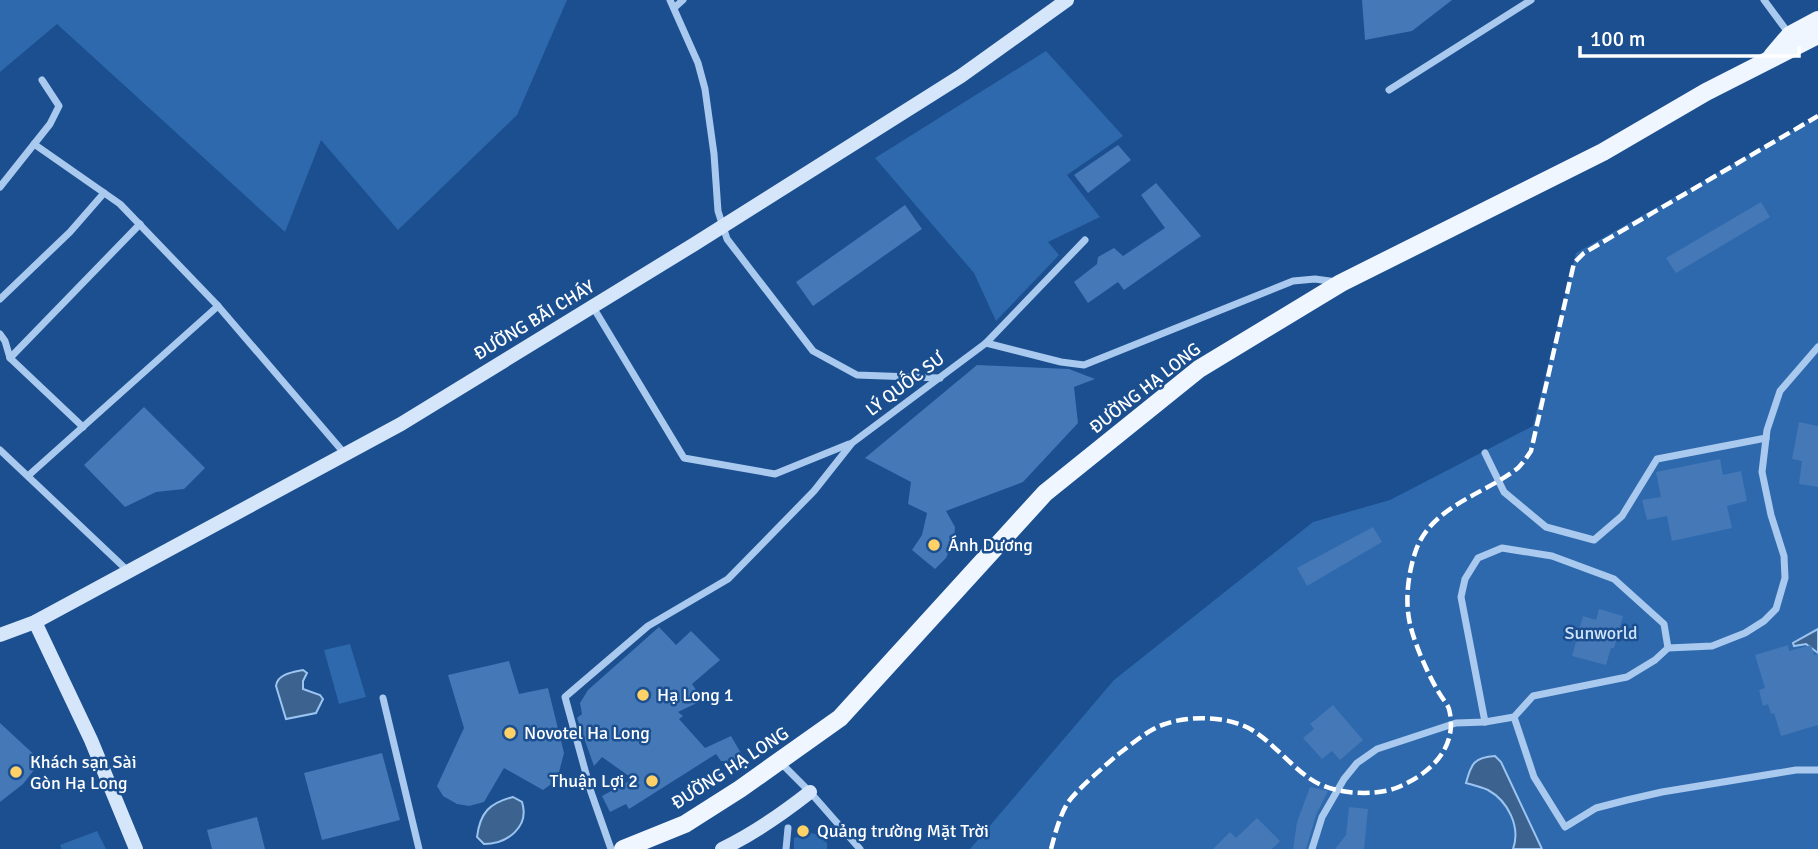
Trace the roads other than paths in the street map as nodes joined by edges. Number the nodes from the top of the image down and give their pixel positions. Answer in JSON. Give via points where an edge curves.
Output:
{"nodes":[{"id":1,"x":683,"y":0,"type":"edge"},
{"id":2,"x":1067,"y":0,"type":"edge"},
{"id":3,"x":1531,"y":0,"type":"edge"},
{"id":4,"x":1764,"y":0,"type":"edge"},
{"id":5,"x":672,"y":4,"type":"edge"},
{"id":6,"x":1818,"y":20,"type":"edge"},
{"id":7,"x":1790,"y":35,"type":"junction"},
{"id":8,"x":1818,"y":36,"type":"edge"},
{"id":9,"x":1768,"y":60,"type":"junction"},
{"id":10,"x":42,"y":80,"type":"dead end"},
{"id":11,"x":1389,"y":90,"type":"dead end"},
{"id":12,"x":34,"y":144,"type":"junction"},
{"id":13,"x":0,"y":187,"type":"edge"},
{"id":14,"x":104,"y":193,"type":"junction"},
{"id":15,"x":140,"y":225,"type":"junction"},
{"id":16,"x":723,"y":226,"type":"junction"},
{"id":17,"x":1085,"y":240,"type":"dead end"},
{"id":18,"x":1341,"y":283,"type":"junction"},
{"id":19,"x":0,"y":299,"type":"edge"},
{"id":20,"x":218,"y":306,"type":"junction"},
{"id":21,"x":592,"y":307,"type":"junction"},
{"id":22,"x":0,"y":334,"type":"edge"},
{"id":23,"x":986,"y":343,"type":"junction"},
{"id":24,"x":1818,"y":347,"type":"edge"},
{"id":25,"x":10,"y":358,"type":"junction"},
{"id":26,"x":940,"y":378,"type":"junction"},
{"id":27,"x":83,"y":428,"type":"junction"},
{"id":28,"x":1766,"y":438,"type":"junction"},
{"id":29,"x":852,"y":443,"type":"junction"},
{"id":30,"x":0,"y":450,"type":"edge"},
{"id":31,"x":1485,"y":453,"type":"dead end"},
{"id":32,"x":345,"y":454,"type":"junction"},
{"id":33,"x":29,"y":475,"type":"junction"},
{"id":34,"x":128,"y":571,"type":"junction"},
{"id":35,"x":36,"y":622,"type":"junction"},
{"id":36,"x":0,"y":635,"type":"edge"},
{"id":37,"x":1668,"y":648,"type":"junction"},
{"id":38,"x":383,"y":698,"type":"dead end"},
{"id":39,"x":1514,"y":717,"type":"junction"},
{"id":40,"x":1485,"y":722,"type":"junction"},
{"id":41,"x":780,"y":761,"type":"junction"},
{"id":42,"x":1818,"y":770,"type":"edge"},
{"id":43,"x":810,"y":792,"type":"junction"},
{"id":44,"x":788,"y":828,"type":"dead end"},
{"id":45,"x":136,"y":849,"type":"edge"},
{"id":46,"x":419,"y":849,"type":"edge"},
{"id":47,"x":611,"y":849,"type":"edge"},
{"id":48,"x":623,"y":849,"type":"edge"},
{"id":49,"x":722,"y":849,"type":"edge"},
{"id":50,"x":786,"y":849,"type":"edge"},
{"id":51,"x":860,"y":849,"type":"edge"},
{"id":52,"x":1312,"y":849,"type":"edge"}],
"edges":[{"from":1,"to":5,"type":"street"},
{"from":2,"to":16,"type":"main road","name":"ĐƯỜNG BÃI CHÁY","via":[[961,76]]},
{"from":3,"to":11,"type":"street"},
{"from":4,"to":7,"type":"street"},
{"from":5,"to":16,"type":"street","via":[[705,89]]},
{"from":6,"to":7,"type":"main road","name":"ĐƯỜNG HẠ LONG"},
{"from":7,"to":9,"type":"main road","name":"ĐƯỜNG HẠ LONG"},
{"from":8,"to":9,"type":"main road","name":"ĐƯỜNG HẠ LONG"},
{"from":9,"to":18,"type":"main road","name":"ĐƯỜNG HẠ LONG","via":[[1603,152]]},
{"from":10,"to":12,"type":"street","via":[[58,106]]},
{"from":12,"to":13,"type":"street"},
{"from":12,"to":14,"type":"street"},
{"from":14,"to":15,"type":"street"},
{"from":14,"to":19,"type":"street","via":[[70,233]]},
{"from":15,"to":20,"type":"street"},
{"from":15,"to":25,"type":"street"},
{"from":16,"to":21,"type":"main road","name":"ĐƯỜNG BÃI CHÁY"},
{"from":16,"to":26,"type":"street","via":[[727,239],[813,351],[857,376]]},
{"from":17,"to":23,"type":"street","name":"LÝ QUỐC SƯ"},
{"from":18,"to":23,"type":"street","via":[[1293,281],[1084,365]]},
{"from":18,"to":41,"type":"main road","name":"ĐƯỜNG HẠ LONG","via":[[1199,369],[1045,493],[840,718]]},
{"from":20,"to":27,"type":"street"},
{"from":20,"to":32,"type":"street"},
{"from":21,"to":29,"type":"street","via":[[684,458],[775,474]]},
{"from":21,"to":32,"type":"main road","name":"ĐƯỜNG BÃI CHÁY"},
{"from":22,"to":25,"type":"street"},
{"from":23,"to":26,"type":"street","name":"LÝ QUỐC SƯ"},
{"from":24,"to":28,"type":"street","via":[[1780,391]]},
{"from":25,"to":27,"type":"street"},
{"from":26,"to":29,"type":"street","name":"LÝ QUỐC SƯ"},
{"from":27,"to":33,"type":"street"},
{"from":28,"to":31,"type":"street","via":[[1657,459],[1622,516],[1594,540],[1546,527],[1504,492]]},
{"from":28,"to":37,"type":"street","via":[[1762,472],[1784,556],[1785,578],[1776,609],[1745,633],[1712,646]]},
{"from":29,"to":47,"type":"street","name":"LÝ QUỐC SƯ","via":[[814,491],[729,579],[648,626],[565,697]]},
{"from":30,"to":33,"type":"street"},
{"from":32,"to":34,"type":"main road","name":"ĐƯỜNG BÃI CHÁY"},
{"from":33,"to":34,"type":"street"},
{"from":34,"to":35,"type":"main road","name":"ĐƯỜNG BÃI CHÁY"},
{"from":35,"to":36,"type":"main road","name":"ĐƯỜNG BÃI CHÁY"},
{"from":35,"to":45,"type":"main road"},
{"from":37,"to":39,"type":"street","via":[[1627,677],[1533,696]]},
{"from":37,"to":40,"type":"street","via":[[1664,624],[1614,579],[1552,556],[1502,548],[1478,558],[1465,579],[1461,597]]},
{"from":38,"to":46,"type":"street"},
{"from":39,"to":40,"type":"street"},
{"from":39,"to":42,"type":"street","via":[[1534,777],[1565,827],[1596,808],[1661,792]]},
{"from":40,"to":52,"type":"street","via":[[1456,723],[1365,757],[1344,779],[1322,817]]},
{"from":41,"to":43,"type":"street"},
{"from":41,"to":48,"type":"main road","name":"ĐƯỜNG HẠ LONG","via":[[685,824]]},
{"from":43,"to":49,"type":"main road","via":[[751,835]]},
{"from":43,"to":51,"type":"street"},
{"from":44,"to":50,"type":"street"}]}
